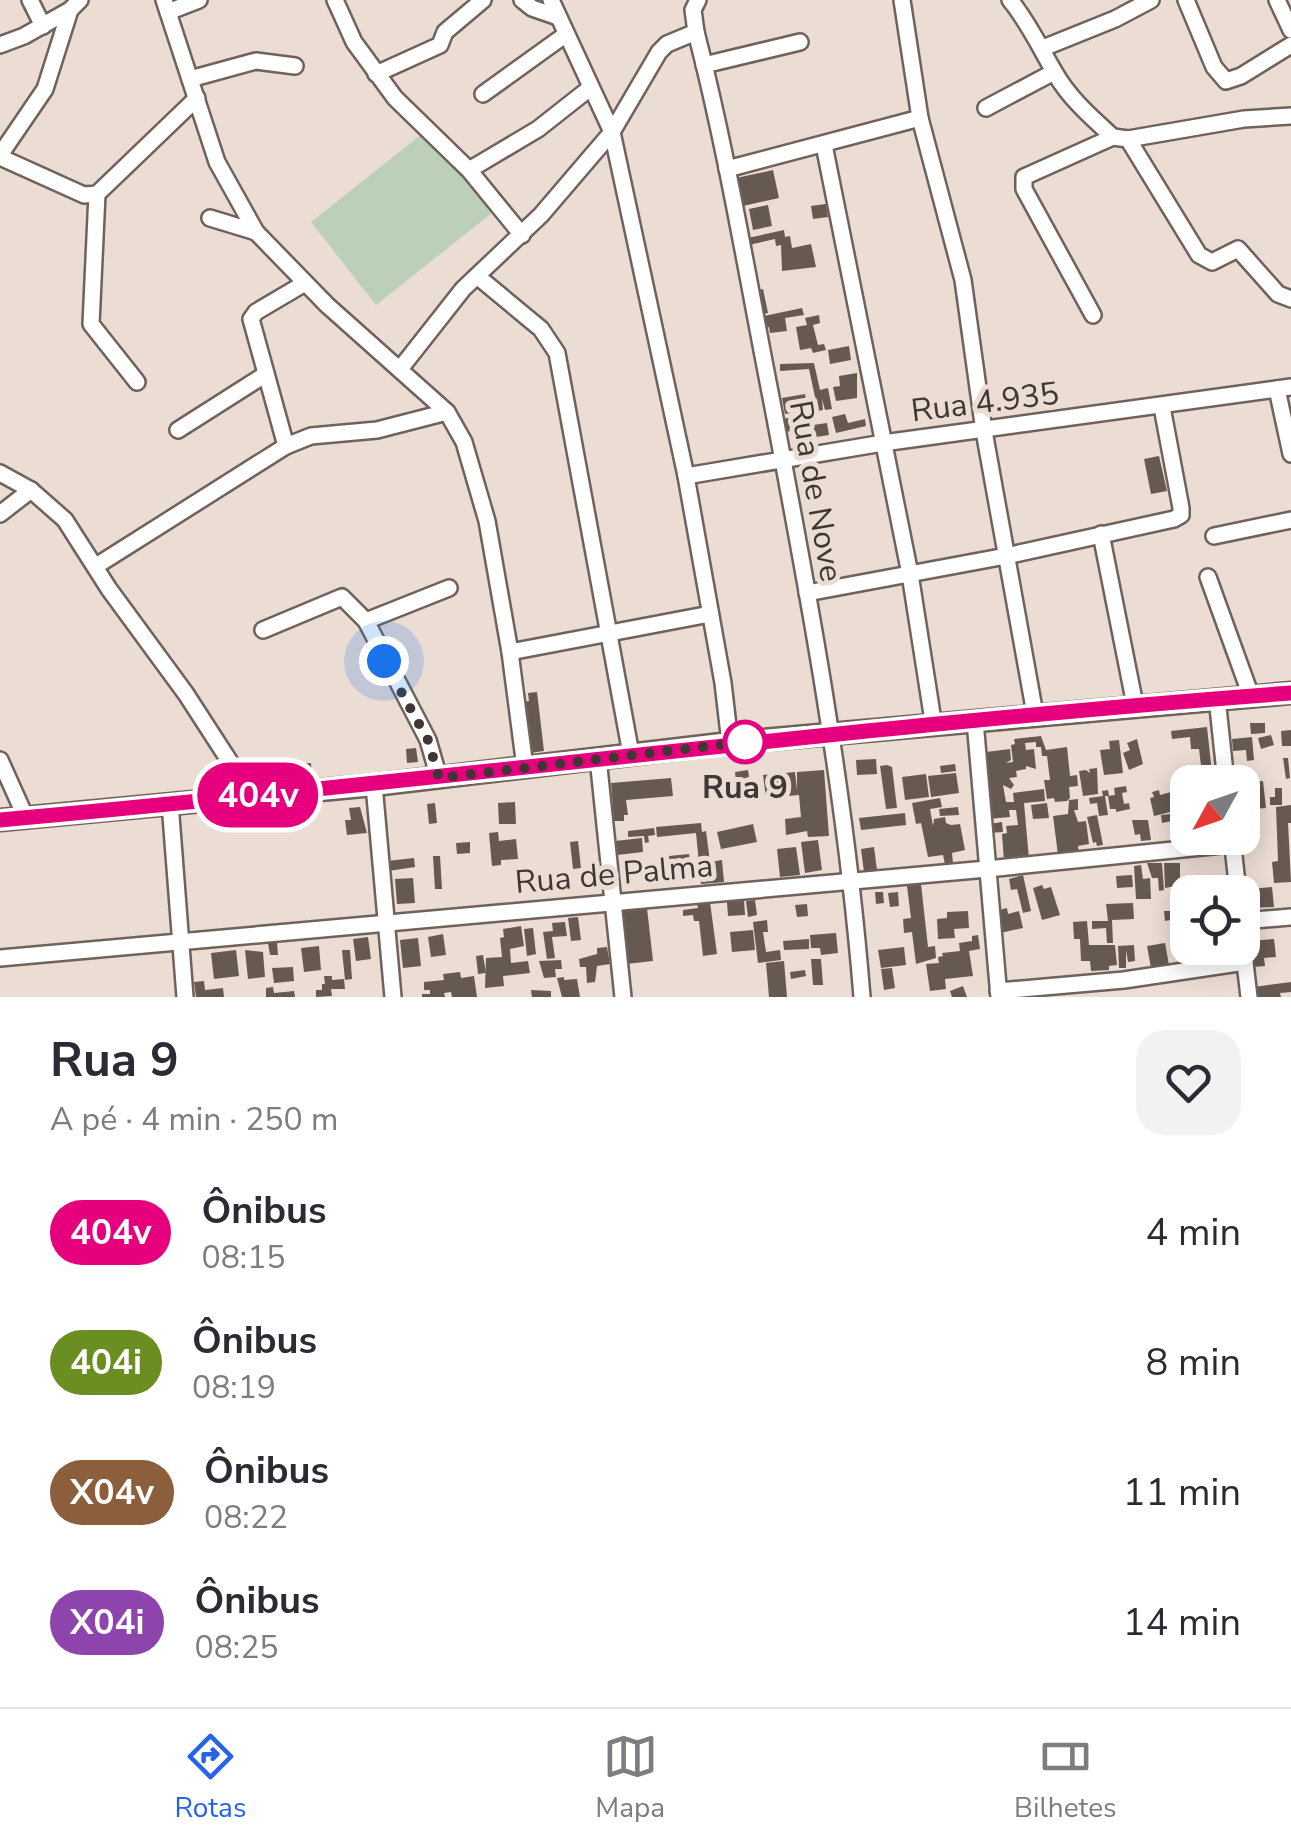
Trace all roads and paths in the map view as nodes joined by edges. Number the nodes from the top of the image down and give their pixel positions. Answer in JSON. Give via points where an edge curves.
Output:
{"nodes":[{"id":1,"x":30,"y":0,"type":"edge"},
{"id":2,"x":198,"y":0,"type":"edge"},
{"id":3,"x":335,"y":0,"type":"edge"},
{"id":4,"x":483,"y":0,"type":"edge"},
{"id":5,"x":522,"y":0,"type":"edge"},
{"id":6,"x":551,"y":0,"type":"edge"},
{"id":7,"x":698,"y":0,"type":"edge"},
{"id":8,"x":902,"y":0,"type":"edge"},
{"id":9,"x":1010,"y":0,"type":"edge"},
{"id":10,"x":1151,"y":0,"type":"edge"},
{"id":11,"x":1186,"y":0,"type":"edge"},
{"id":12,"x":1277,"y":0,"type":"edge"},
{"id":13,"x":75,"y":5,"type":"edge"},
{"id":14,"x":166,"y":6,"type":"edge"},
{"id":15,"x":558,"y":17,"type":"junction"},
{"id":16,"x":43,"y":26,"type":"junction"},
{"id":17,"x":1291,"y":30,"type":"edge"},
{"id":18,"x":696,"y":32,"type":"junction"},
{"id":19,"x":566,"y":35,"type":"junction"},
{"id":20,"x":800,"y":42,"type":"dead end"},
{"id":21,"x":0,"y":45,"type":"edge"},
{"id":22,"x":1291,"y":45,"type":"edge"},
{"id":23,"x":1043,"y":48,"type":"junction"},
{"id":24,"x":704,"y":65,"type":"junction"},
{"id":25,"x":295,"y":66,"type":"dead end"},
{"id":26,"x":1054,"y":72,"type":"junction"},
{"id":27,"x":376,"y":74,"type":"junction"},
{"id":28,"x":190,"y":80,"type":"junction"},
{"id":29,"x":590,"y":88,"type":"junction"},
{"id":30,"x":483,"y":94,"type":"dead end"},
{"id":31,"x":196,"y":98,"type":"junction"},
{"id":32,"x":986,"y":108,"type":"dead end"},
{"id":33,"x":1291,"y":116,"type":"edge"},
{"id":34,"x":920,"y":118,"type":"junction"},
{"id":35,"x":612,"y":132,"type":"junction"},
{"id":36,"x":1120,"y":138,"type":"junction"},
{"id":37,"x":824,"y":144,"type":"junction"},
{"id":38,"x":0,"y":156,"type":"edge"},
{"id":39,"x":469,"y":170,"type":"junction"},
{"id":40,"x":727,"y":170,"type":"junction"},
{"id":41,"x":97,"y":194,"type":"junction"},
{"id":42,"x":210,"y":218,"type":"dead end"},
{"id":43,"x":256,"y":232,"type":"junction"},
{"id":44,"x":522,"y":235,"type":"junction"},
{"id":45,"x":476,"y":276,"type":"junction"},
{"id":46,"x":305,"y":283,"type":"junction"},
{"id":47,"x":1291,"y":300,"type":"edge"},
{"id":48,"x":1093,"y":315,"type":"dead end"},
{"id":49,"x":400,"y":370,"type":"junction"},
{"id":50,"x":266,"y":374,"type":"junction"},
{"id":51,"x":138,"y":382,"type":"dead end"},
{"id":52,"x":1284,"y":388,"type":"edge"},
{"id":53,"x":1162,"y":407,"type":"junction"},
{"id":54,"x":447,"y":412,"type":"junction"},
{"id":55,"x":178,"y":430,"type":"dead end"},
{"id":56,"x":984,"y":430,"type":"junction"},
{"id":57,"x":882,"y":443,"type":"junction"},
{"id":58,"x":286,"y":446,"type":"junction"},
{"id":59,"x":1291,"y":454,"type":"edge"},
{"id":60,"x":783,"y":459,"type":"junction"},
{"id":61,"x":0,"y":473,"type":"edge"},
{"id":62,"x":686,"y":476,"type":"junction"},
{"id":63,"x":31,"y":490,"type":"junction"},
{"id":64,"x":0,"y":514,"type":"edge"},
{"id":65,"x":1291,"y":520,"type":"edge"},
{"id":66,"x":1101,"y":534,"type":"junction"},
{"id":67,"x":1214,"y":536,"type":"dead end"},
{"id":68,"x":1006,"y":556,"type":"junction"},
{"id":69,"x":96,"y":566,"type":"junction"},
{"id":70,"x":910,"y":574,"type":"junction"},
{"id":71,"x":1208,"y":577,"type":"dead end"},
{"id":72,"x":449,"y":588,"type":"dead end"},
{"id":73,"x":807,"y":593,"type":"junction"},
{"id":74,"x":710,"y":614,"type":"junction"},
{"id":75,"x":366,"y":621,"type":"junction"},
{"id":76,"x":262,"y":630,"type":"dead end"},
{"id":77,"x":611,"y":634,"type":"junction"},
{"id":78,"x":510,"y":652,"type":"junction"},
{"id":79,"x":1291,"y":693,"type":"edge"},
{"id":80,"x":1252,"y":696,"type":"junction"},
{"id":81,"x":1217,"y":698,"type":"junction"},
{"id":82,"x":1135,"y":705,"type":"junction"},
{"id":83,"x":1035,"y":714,"type":"junction"},
{"id":84,"x":975,"y":721,"type":"junction"},
{"id":85,"x":934,"y":726,"type":"junction"},
{"id":86,"x":832,"y":736,"type":"junction"},
{"id":87,"x":730,"y":743,"type":"junction"},
{"id":88,"x":630,"y":754,"type":"junction"},
{"id":89,"x":598,"y":758,"type":"junction"},
{"id":90,"x":0,"y":760,"type":"edge"},
{"id":91,"x":1224,"y":765,"type":"edge"},
{"id":92,"x":525,"y":768,"type":"junction"},
{"id":93,"x":439,"y":778,"type":"junction"},
{"id":94,"x":374,"y":785,"type":"junction"},
{"id":95,"x":252,"y":796,"type":"junction"},
{"id":96,"x":170,"y":803,"type":"junction"},
{"id":97,"x":26,"y":818,"type":"junction"},
{"id":98,"x":0,"y":820,"type":"edge"},
{"id":99,"x":1170,"y":848,"type":"edge"},
{"id":100,"x":987,"y":870,"type":"junction"},
{"id":101,"x":853,"y":880,"type":"junction"},
{"id":102,"x":614,"y":902,"type":"junction"},
{"id":103,"x":1291,"y":917,"type":"edge"},
{"id":104,"x":1260,"y":919,"type":"edge"},
{"id":105,"x":386,"y":921,"type":"junction"},
{"id":106,"x":180,"y":942,"type":"junction"},
{"id":107,"x":0,"y":958,"type":"edge"},
{"id":108,"x":1231,"y":965,"type":"edge"},
{"id":109,"x":1245,"y":965,"type":"edge"},
{"id":110,"x":1125,"y":988,"type":"edge"},
{"id":111,"x":998,"y":994,"type":"edge"},
{"id":112,"x":184,"y":997,"type":"edge"},
{"id":113,"x":393,"y":997,"type":"edge"},
{"id":114,"x":624,"y":997,"type":"edge"},
{"id":115,"x":862,"y":997,"type":"edge"},
{"id":116,"x":1249,"y":997,"type":"edge"}],
"edges":[{"from":1,"to":16,"type":"street"},
{"from":2,"to":14,"type":"street"},
{"from":3,"to":27,"type":"street"},
{"from":4,"to":27,"type":"street","via":[[440,44]]},
{"from":5,"to":15,"type":"street"},
{"from":6,"to":15,"type":"street"},
{"from":7,"to":18,"type":"street","name":"Rua de Nove"},
{"from":8,"to":34,"type":"street"},
{"from":9,"to":23,"type":"street"},
{"from":10,"to":23,"type":"street"},
{"from":11,"to":22,"type":"street","via":[[1226,81]]},
{"from":12,"to":17,"type":"street"},
{"from":13,"to":16,"type":"street"},
{"from":13,"to":38,"type":"street","via":[[45,89]]},
{"from":14,"to":28,"type":"street"},
{"from":15,"to":19,"type":"street"},
{"from":16,"to":21,"type":"street"},
{"from":18,"to":24,"type":"street","name":"Rua de Nove"},
{"from":18,"to":35,"type":"street","via":[[659,52]]},
{"from":19,"to":29,"type":"street"},
{"from":19,"to":30,"type":"street"},
{"from":20,"to":24,"type":"street"},
{"from":23,"to":26,"type":"street"},
{"from":24,"to":40,"type":"street","name":"Rua de Nove"},
{"from":25,"to":28,"type":"street","via":[[256,61]]},
{"from":26,"to":32,"type":"street"},
{"from":26,"to":36,"type":"street","via":[[1070,96]]},
{"from":27,"to":39,"type":"street"},
{"from":28,"to":31,"type":"street"},
{"from":29,"to":35,"type":"street"},
{"from":29,"to":39,"type":"street"},
{"from":31,"to":41,"type":"street"},
{"from":31,"to":43,"type":"street","via":[[217,162]]},
{"from":33,"to":36,"type":"street"},
{"from":34,"to":37,"type":"street"},
{"from":34,"to":56,"type":"street","via":[[963,280]]},
{"from":35,"to":44,"type":"street"},
{"from":35,"to":62,"type":"street"},
{"from":36,"to":47,"type":"street","via":[[1199,255],[1212,262],[1238,248]]},
{"from":36,"to":48,"type":"street","via":[[1022,182]]},
{"from":37,"to":40,"type":"street"},
{"from":37,"to":57,"type":"street"},
{"from":38,"to":41,"type":"street","via":[[84,196]]},
{"from":39,"to":44,"type":"street"},
{"from":40,"to":60,"type":"street","name":"Rua de Nove"},
{"from":41,"to":51,"type":"street","via":[[91,324]]},
{"from":42,"to":43,"type":"street"},
{"from":43,"to":46,"type":"street"},
{"from":44,"to":45,"type":"street"},
{"from":45,"to":49,"type":"street"},
{"from":45,"to":77,"type":"street","via":[[541,329],[557,353]]},
{"from":46,"to":49,"type":"street"},
{"from":46,"to":50,"type":"street","via":[[252,314]]},
{"from":49,"to":54,"type":"street"},
{"from":50,"to":55,"type":"street"},
{"from":50,"to":58,"type":"street"},
{"from":52,"to":53,"type":"street","name":"Rua 4.935"},
{"from":52,"to":59,"type":"street"},
{"from":53,"to":56,"type":"street","name":"Rua 4.935"},
{"from":53,"to":66,"type":"street","via":[[1181,515]]},
{"from":54,"to":58,"type":"street"},
{"from":54,"to":78,"type":"street","via":[[472,463]]},
{"from":56,"to":57,"type":"street","name":"Rua 4.935"},
{"from":56,"to":68,"type":"street"},
{"from":57,"to":60,"type":"street","name":"Rua 4.935"},
{"from":57,"to":70,"type":"street"},
{"from":58,"to":69,"type":"street"},
{"from":60,"to":62,"type":"street","name":"Rua 4.935"},
{"from":60,"to":73,"type":"street","name":"Rua de Nove"},
{"from":61,"to":63,"type":"street"},
{"from":62,"to":74,"type":"street"},
{"from":63,"to":64,"type":"street"},
{"from":63,"to":69,"type":"street","via":[[65,520]]},
{"from":65,"to":67,"type":"street"},
{"from":66,"to":68,"type":"street"},
{"from":66,"to":82,"type":"street"},
{"from":68,"to":70,"type":"street"},
{"from":68,"to":83,"type":"street"},
{"from":69,"to":95,"type":"street"},
{"from":70,"to":73,"type":"street"},
{"from":70,"to":85,"type":"street"},
{"from":71,"to":80,"type":"street"},
{"from":72,"to":75,"type":"street"},
{"from":73,"to":86,"type":"street","name":"Rua de Nove"},
{"from":74,"to":77,"type":"street"},
{"from":74,"to":87,"type":"street"},
{"from":75,"to":76,"type":"street","via":[[342,597]]},
{"from":75,"to":93,"type":"street","via":[[428,740]]},
{"from":77,"to":78,"type":"street"},
{"from":77,"to":88,"type":"street"},
{"from":78,"to":92,"type":"street"},
{"from":79,"to":80,"type":"main road"},
{"from":80,"to":81,"type":"main road"},
{"from":81,"to":82,"type":"main road"},
{"from":81,"to":91,"type":"street"},
{"from":82,"to":83,"type":"main road"},
{"from":83,"to":84,"type":"main road"},
{"from":84,"to":85,"type":"main road"},
{"from":84,"to":100,"type":"street"},
{"from":85,"to":86,"type":"main road"},
{"from":86,"to":87,"type":"main road"},
{"from":86,"to":101,"type":"street","name":"Rua de Nove"},
{"from":87,"to":88,"type":"main road"},
{"from":88,"to":89,"type":"main road"},
{"from":89,"to":92,"type":"main road"},
{"from":89,"to":102,"type":"street"},
{"from":90,"to":97,"type":"street"},
{"from":92,"to":93,"type":"main road"},
{"from":93,"to":94,"type":"main road"},
{"from":94,"to":95,"type":"main road"},
{"from":94,"to":105,"type":"street"},
{"from":95,"to":96,"type":"main road"},
{"from":96,"to":97,"type":"main road"},
{"from":96,"to":106,"type":"street"},
{"from":97,"to":98,"type":"main road"},
{"from":99,"to":100,"type":"street","name":"Rua de Palma"},
{"from":100,"to":101,"type":"street","name":"Rua de Palma"},
{"from":100,"to":111,"type":"street"},
{"from":101,"to":102,"type":"street","name":"Rua de Palma"},
{"from":101,"to":115,"type":"street","name":"Rua de Nove"},
{"from":102,"to":105,"type":"street","name":"Rua de Palma"},
{"from":102,"to":114,"type":"street"},
{"from":103,"to":104,"type":"street"},
{"from":105,"to":106,"type":"street","name":"Rua de Palma"},
{"from":105,"to":113,"type":"street"},
{"from":106,"to":107,"type":"street","name":"Rua de Palma"},
{"from":106,"to":112,"type":"street"},
{"from":108,"to":110,"type":"street"},
{"from":109,"to":116,"type":"street"},
{"from":110,"to":111,"type":"street"}]}
